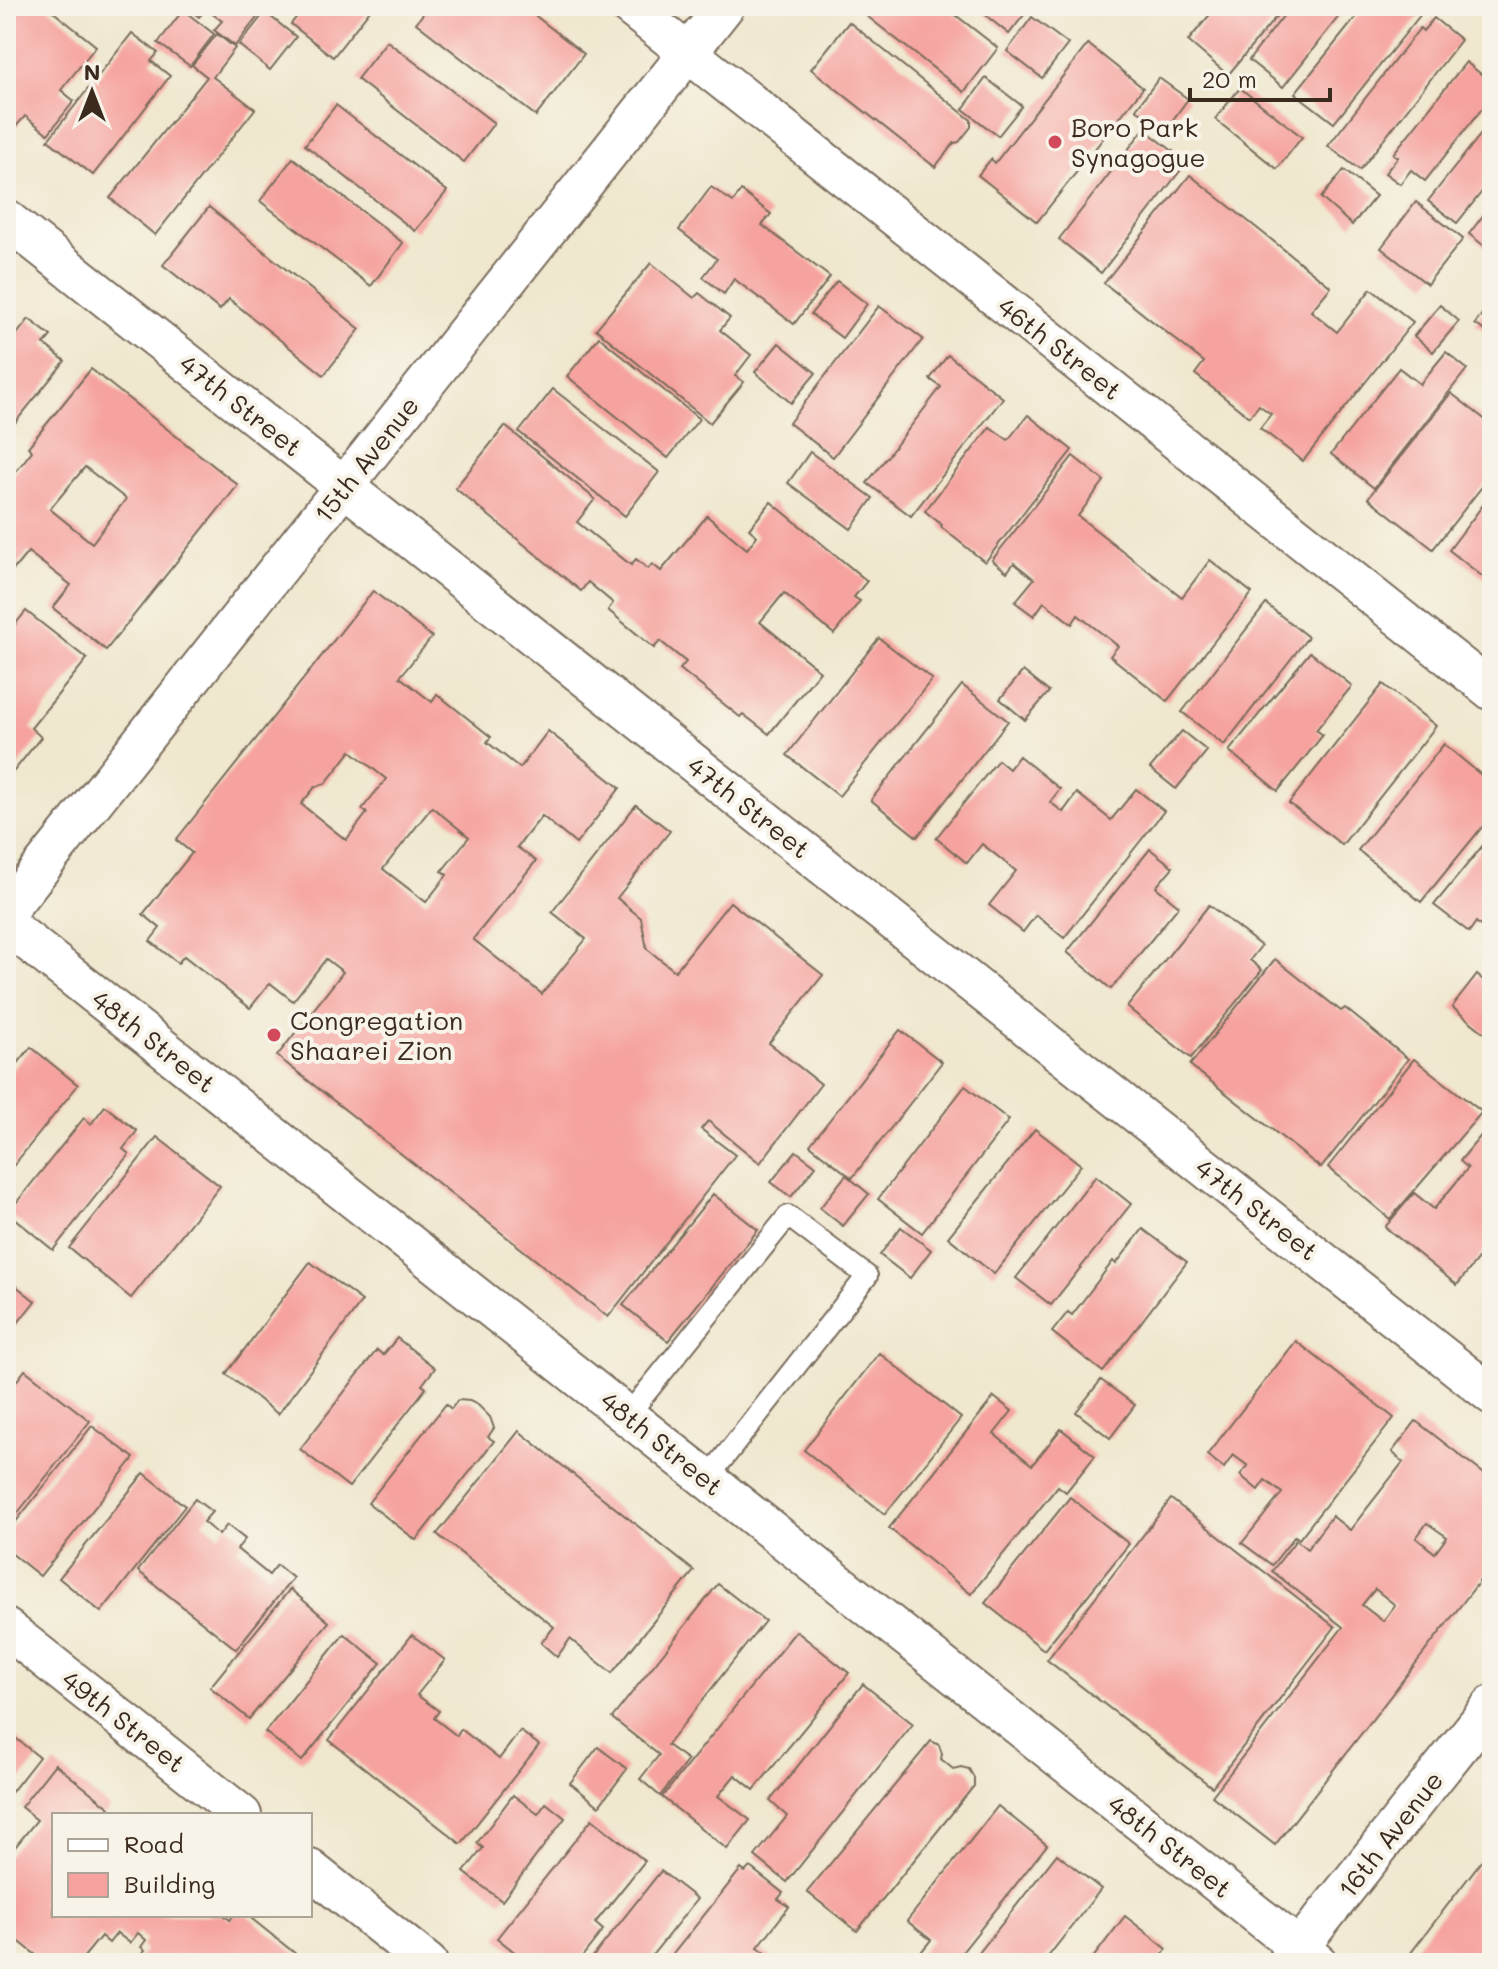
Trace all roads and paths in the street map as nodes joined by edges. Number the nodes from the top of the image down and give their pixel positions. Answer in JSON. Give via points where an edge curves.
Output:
{"nodes":[{"id":1,"x":629,"y":6,"type":"edge"},
{"id":2,"x":725,"y":6,"type":"edge"},
{"id":3,"x":688,"y":53,"type":"junction"},
{"id":4,"x":6,"y":219,"type":"edge"},
{"id":5,"x":344,"y":486,"type":"junction"},
{"id":6,"x":1492,"y":691,"type":"edge"},
{"id":7,"x":6,"y":912,"type":"edge"},
{"id":8,"x":6,"y":924,"type":"edge"},
{"id":9,"x":1492,"y":1395,"type":"edge"},
{"id":10,"x":628,"y":1415,"type":"junction"},
{"id":11,"x":707,"y":1479,"type":"junction"},
{"id":12,"x":6,"y":1628,"type":"edge"},
{"id":13,"x":1492,"y":1705,"type":"edge"},
{"id":14,"x":239,"y":1813,"type":"edge"},
{"id":15,"x":312,"y":1871,"type":"edge"},
{"id":16,"x":1301,"y":1958,"type":"edge"},
{"id":17,"x":428,"y":1963,"type":"edge"}],
"edges":[{"from":1,"to":3,"type":"street","name":"46th Street"},
{"from":2,"to":3,"type":"street","name":"15th Avenue"},
{"from":3,"to":5,"type":"street","name":"15th Avenue"},
{"from":3,"to":6,"type":"street","name":"46th Street"},
{"from":4,"to":5,"type":"street","name":"47th Street"},
{"from":5,"to":7,"type":"street","name":"15th Avenue"},
{"from":5,"to":9,"type":"street","name":"47th Street"},
{"from":8,"to":10,"type":"street","name":"48th Street"},
{"from":10,"to":11,"type":"street","name":"48th Street"},
{"from":10,"to":11,"type":"lane","via":[[788,1216],[867,1276]]},
{"from":11,"to":16,"type":"street","name":"48th Street"},
{"from":12,"to":14,"type":"street","name":"49th Street"},
{"from":13,"to":16,"type":"street","name":"16th Avenue"},
{"from":15,"to":17,"type":"street"}]}
